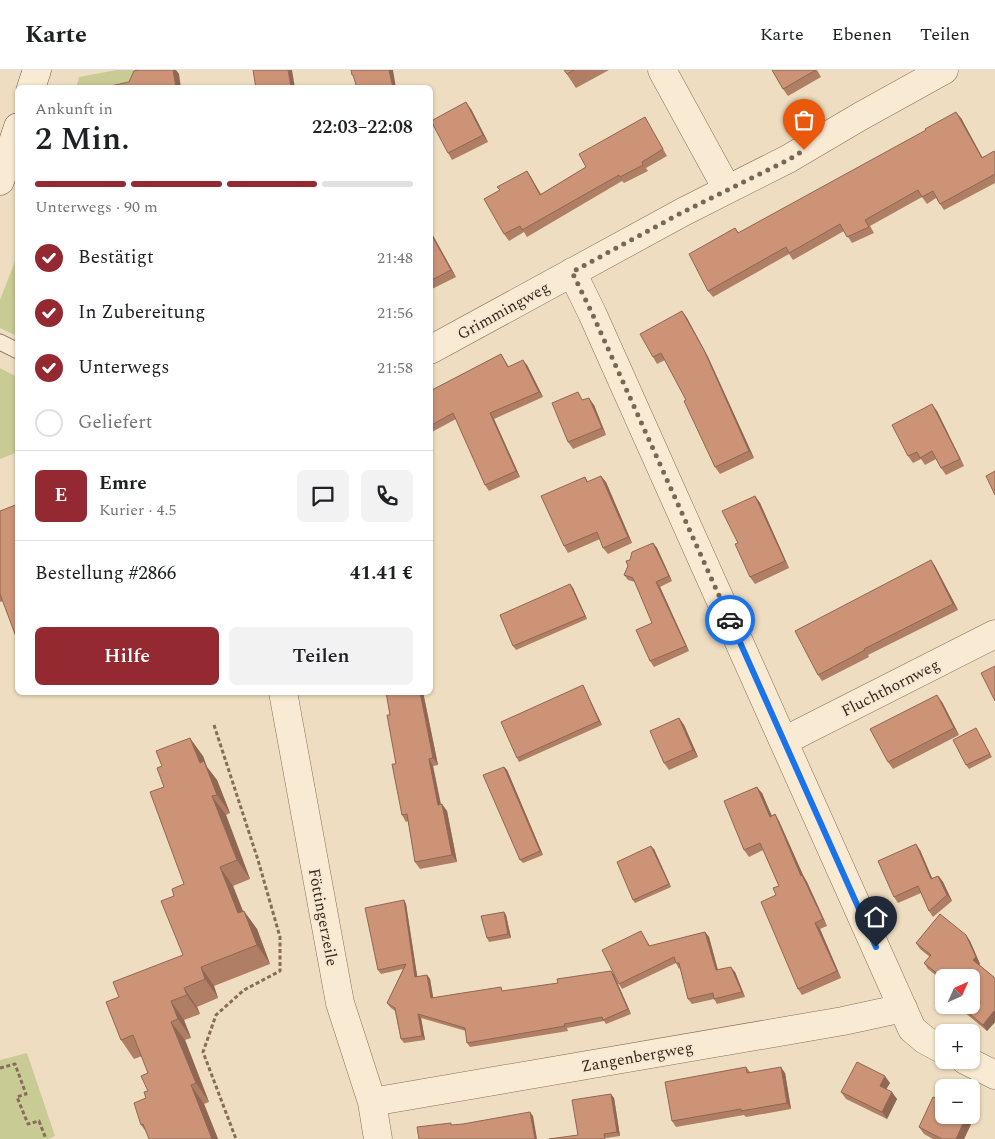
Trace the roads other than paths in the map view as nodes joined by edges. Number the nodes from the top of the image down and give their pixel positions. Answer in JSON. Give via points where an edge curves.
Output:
{"nodes":[{"id":1,"x":36,"y":70,"type":"edge"},
{"id":2,"x":662,"y":70,"type":"edge"},
{"id":3,"x":944,"y":70,"type":"edge"},
{"id":4,"x":31,"y":85,"type":"edge"},
{"id":5,"x":15,"y":136,"type":"edge"},
{"id":6,"x":0,"y":181,"type":"edge"},
{"id":7,"x":727,"y":189,"type":"junction"},
{"id":8,"x":572,"y":272,"type":"junction"},
{"id":9,"x":0,"y":342,"type":"edge"},
{"id":10,"x":433,"y":348,"type":"edge"},
{"id":11,"x":15,"y":349,"type":"edge"},
{"id":12,"x":995,"y":634,"type":"edge"},
{"id":13,"x":284,"y":695,"type":"edge"},
{"id":14,"x":784,"y":741,"type":"junction"},
{"id":15,"x":903,"y":1008,"type":"junction"},
{"id":16,"x":935,"y":1045,"type":"edge"},
{"id":17,"x":980,"y":1067,"type":"edge"},
{"id":18,"x":995,"y":1074,"type":"edge"},
{"id":19,"x":372,"y":1102,"type":"junction"},
{"id":20,"x":378,"y":1139,"type":"edge"}],
"edges":[{"from":1,"to":4,"type":"street"},
{"from":2,"to":7,"type":"street"},
{"from":3,"to":7,"type":"street","name":"Grimmingweg","via":[[788,160]]},
{"from":5,"to":6,"type":"street"},
{"from":7,"to":8,"type":"street","name":"Grimmingweg"},
{"from":8,"to":10,"type":"street","name":"Grimmingweg"},
{"from":8,"to":14,"type":"street"},
{"from":9,"to":11,"type":"lane"},
{"from":12,"to":14,"type":"street","name":"Fluchthornweg"},
{"from":13,"to":19,"type":"street","name":"Föttingerzeile","via":[[340,1003]]},
{"from":14,"to":15,"type":"street"},
{"from":15,"to":16,"type":"street","via":[[912,1029]]},
{"from":15,"to":19,"type":"street","name":"Zangenbergweg"},
{"from":17,"to":18,"type":"street"},
{"from":19,"to":20,"type":"street","name":"Föttingerzeile"}]}
